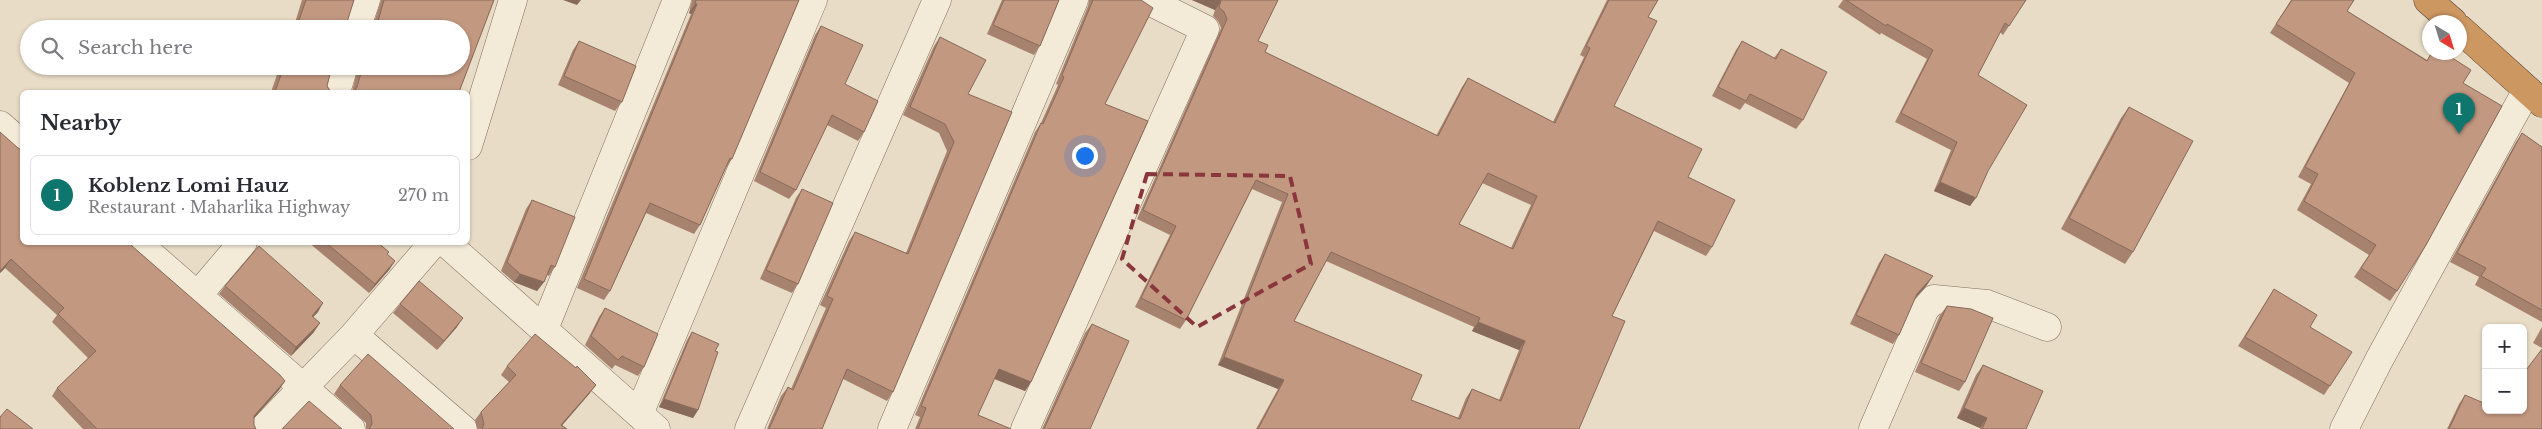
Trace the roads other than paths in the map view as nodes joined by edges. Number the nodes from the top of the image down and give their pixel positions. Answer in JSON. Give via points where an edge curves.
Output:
{"nodes":[{"id":1,"x":366,"y":0,"type":"edge"},
{"id":2,"x":513,"y":0,"type":"edge"},
{"id":3,"x":677,"y":0,"type":"edge"},
{"id":4,"x":812,"y":0,"type":"edge"},
{"id":5,"x":937,"y":0,"type":"edge"},
{"id":6,"x":1074,"y":0,"type":"edge"},
{"id":7,"x":1147,"y":0,"type":"edge"},
{"id":8,"x":2428,"y":0,"type":"edge"},
{"id":9,"x":2444,"y":15,"type":"edge"},
{"id":10,"x":359,"y":20,"type":"edge"},
{"id":11,"x":2467,"y":35,"type":"edge"},
{"id":12,"x":341,"y":75,"type":"edge"},
{"id":13,"x":337,"y":90,"type":"edge"},
{"id":14,"x":2534,"y":97,"type":"edge"},
{"id":15,"x":0,"y":125,"type":"edge"},
{"id":16,"x":470,"y":140,"type":"edge"},
{"id":17,"x":20,"y":142,"type":"edge"},
{"id":18,"x":140,"y":245,"type":"edge"},
{"id":19,"x":240,"y":245,"type":"edge"},
{"id":20,"x":431,"y":245,"type":"edge"},
{"id":21,"x":447,"y":245,"type":"edge"},
{"id":22,"x":198,"y":295,"type":"junction"},
{"id":23,"x":2047,"y":327,"type":"dead end"},
{"id":24,"x":544,"y":329,"type":"junction"},
{"id":25,"x":354,"y":335,"type":"junction"},
{"id":26,"x":302,"y":387,"type":"junction"},
{"id":27,"x":647,"y":421,"type":"edge"},
{"id":28,"x":263,"y":429,"type":"edge"},
{"id":29,"x":351,"y":429,"type":"edge"},
{"id":30,"x":463,"y":429,"type":"edge"},
{"id":31,"x":748,"y":429,"type":"edge"},
{"id":32,"x":892,"y":429,"type":"edge"},
{"id":33,"x":1025,"y":429,"type":"edge"},
{"id":34,"x":1874,"y":429,"type":"edge"},
{"id":35,"x":2344,"y":429,"type":"edge"}],
"edges":[{"from":1,"to":10,"type":"street"},
{"from":2,"to":16,"type":"street"},
{"from":3,"to":24,"type":"street"},
{"from":4,"to":27,"type":"street"},
{"from":5,"to":31,"type":"street"},
{"from":6,"to":32,"type":"street"},
{"from":7,"to":33,"type":"street","via":[[1205,29]]},
{"from":8,"to":9,"type":"highway"},
{"from":11,"to":14,"type":"highway"},
{"from":12,"to":13,"type":"street"},
{"from":14,"to":35,"type":"street","via":[[2379,360]]},
{"from":15,"to":17,"type":"street"},
{"from":18,"to":22,"type":"street"},
{"from":19,"to":22,"type":"street"},
{"from":20,"to":25,"type":"street"},
{"from":21,"to":24,"type":"street"},
{"from":22,"to":26,"type":"street"},
{"from":23,"to":34,"type":"street","via":[[1987,304],[1934,299],[1925,309]]},
{"from":24,"to":27,"type":"street"},
{"from":25,"to":26,"type":"street"},
{"from":25,"to":30,"type":"street"},
{"from":26,"to":28,"type":"street"},
{"from":26,"to":29,"type":"street"}]}
